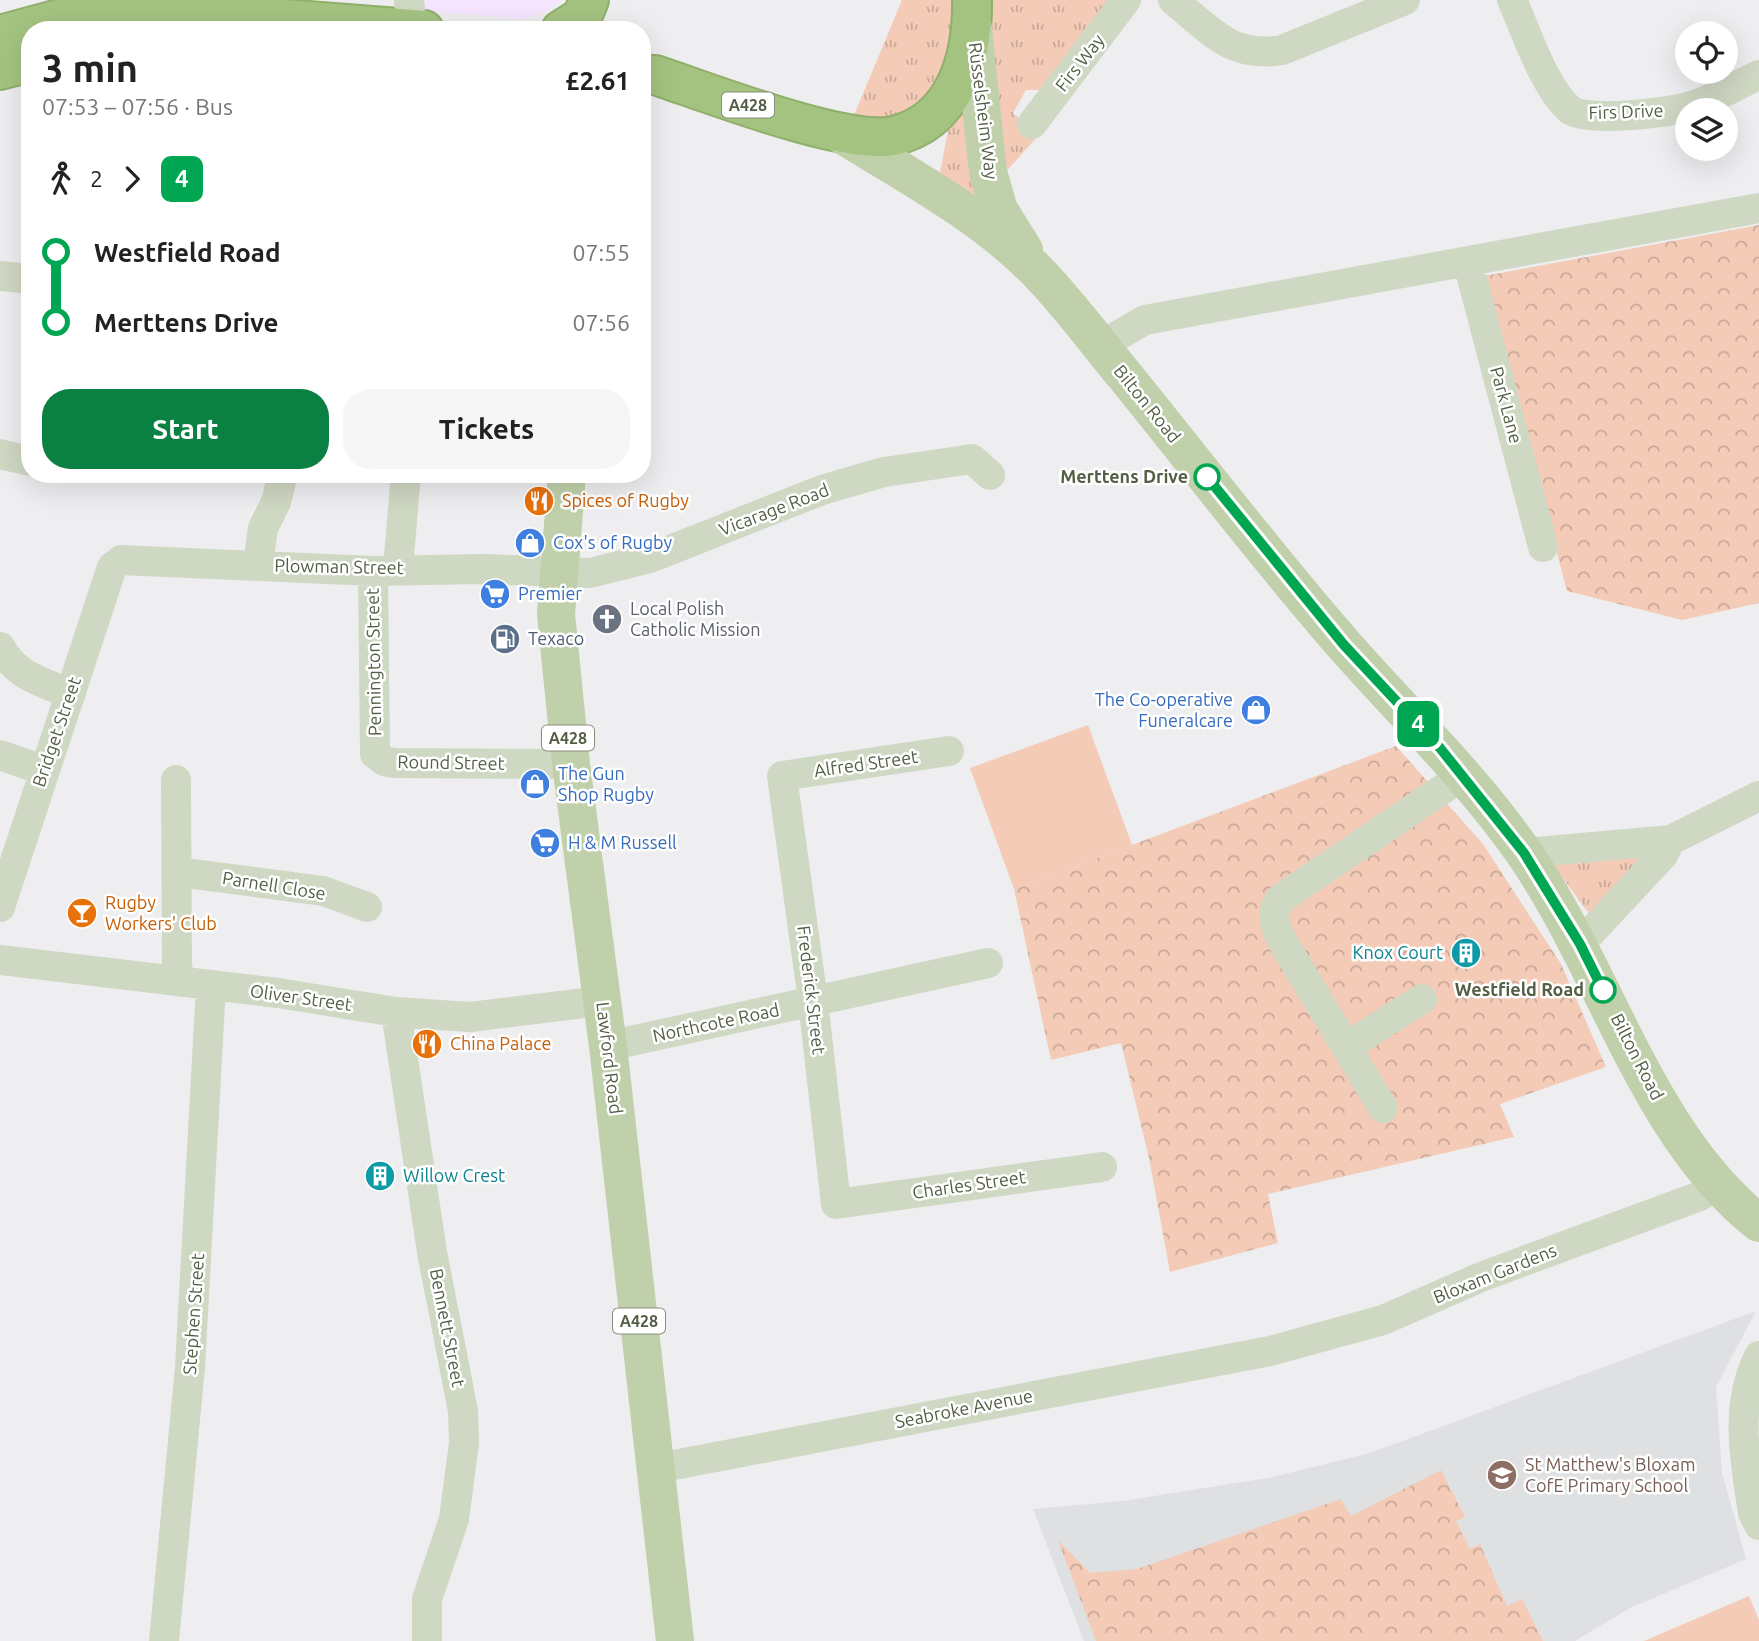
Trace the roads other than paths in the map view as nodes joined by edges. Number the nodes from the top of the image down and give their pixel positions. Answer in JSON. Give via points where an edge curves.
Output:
{"nodes":[{"id":1,"x":410,"y":0,"type":"edge"},
{"id":2,"x":1126,"y":0,"type":"edge"},
{"id":3,"x":1173,"y":0,"type":"edge"},
{"id":4,"x":1405,"y":0,"type":"edge"},
{"id":5,"x":1512,"y":0,"type":"edge"},
{"id":6,"x":169,"y":13,"type":"edge"},
{"id":7,"x":972,"y":13,"type":"edge"},
{"id":8,"x":51,"y":21,"type":"edge"},
{"id":9,"x":290,"y":21,"type":"edge"},
{"id":10,"x":411,"y":21,"type":"edge"},
{"id":11,"x":21,"y":29,"type":"edge"},
{"id":12,"x":0,"y":34,"type":"edge"},
{"id":13,"x":21,"y":64,"type":"edge"},
{"id":14,"x":0,"y":70,"type":"edge"},
{"id":15,"x":651,"y":74,"type":"edge"},
{"id":16,"x":1759,"y":75,"type":"edge"},
{"id":17,"x":1032,"y":124,"type":"dead end"},
{"id":18,"x":841,"y":134,"type":"junction"},
{"id":19,"x":1759,"y":208,"type":"edge"},
{"id":20,"x":1468,"y":263,"type":"junction"},
{"id":21,"x":1036,"y":269,"type":"junction"},
{"id":22,"x":0,"y":276,"type":"edge"},
{"id":23,"x":21,"y":278,"type":"edge"},
{"id":24,"x":1100,"y":346,"type":"junction"},
{"id":25,"x":0,"y":454,"type":"edge"},
{"id":26,"x":21,"y":459,"type":"edge"},
{"id":27,"x":989,"y":475,"type":"dead end"},
{"id":28,"x":281,"y":483,"type":"edge"},
{"id":29,"x":404,"y":483,"type":"edge"},
{"id":30,"x":566,"y":483,"type":"edge"},
{"id":31,"x":1543,"y":547,"type":"dead end"},
{"id":32,"x":121,"y":560,"type":"joint"},
{"id":33,"x":258,"y":565,"type":"junction"},
{"id":34,"x":386,"y":570,"type":"junction"},
{"id":35,"x":557,"y":571,"type":"junction"},
{"id":36,"x":0,"y":647,"type":"edge"},
{"id":37,"x":71,"y":694,"type":"junction"},
{"id":38,"x":949,"y":751,"type":"dead end"},
{"id":39,"x":375,"y":754,"type":"joint"},
{"id":40,"x":0,"y":755,"type":"edge"},
{"id":41,"x":571,"y":764,"type":"junction"},
{"id":42,"x":43,"y":770,"type":"junction"},
{"id":43,"x":782,"y":776,"type":"joint"},
{"id":44,"x":1462,"y":776,"type":"junction"},
{"id":45,"x":176,"y":780,"type":"dead end"},
{"id":46,"x":1759,"y":796,"type":"edge"},
{"id":47,"x":1671,"y":839,"type":"junction"},
{"id":48,"x":1524,"y":853,"type":"junction"},
{"id":49,"x":178,"y":872,"type":"junction"},
{"id":50,"x":0,"y":907,"type":"edge"},
{"id":51,"x":367,"y":908,"type":"dead end"},
{"id":52,"x":1580,"y":944,"type":"junction"},
{"id":53,"x":0,"y":960,"type":"edge"},
{"id":54,"x":988,"y":963,"type":"dead end"},
{"id":55,"x":182,"y":982,"type":"junction"},
{"id":56,"x":211,"y":986,"type":"junction"},
{"id":57,"x":1423,"y":999,"type":"dead end"},
{"id":58,"x":601,"y":1001,"type":"junction"},
{"id":59,"x":813,"y":1001,"type":"junction"},
{"id":60,"x":396,"y":1012,"type":"junction"},
{"id":61,"x":608,"y":1046,"type":"junction"},
{"id":62,"x":1346,"y":1047,"type":"junction"},
{"id":63,"x":1383,"y":1108,"type":"dead end"},
{"id":64,"x":1101,"y":1167,"type":"dead end"},
{"id":65,"x":1717,"y":1185,"type":"junction"},
{"id":66,"x":836,"y":1203,"type":"joint"},
{"id":67,"x":1759,"y":1223,"type":"edge"},
{"id":68,"x":1270,"y":1351,"type":"joint"},
{"id":69,"x":1759,"y":1356,"type":"edge"},
{"id":70,"x":657,"y":1468,"type":"junction"},
{"id":71,"x":1759,"y":1525,"type":"edge"},
{"id":72,"x":163,"y":1641,"type":"edge"},
{"id":73,"x":427,"y":1641,"type":"edge"},
{"id":74,"x":675,"y":1641,"type":"edge"}],
"edges":[{"from":1,"to":10,"type":"street"},
{"from":2,"to":17,"type":"street","name":"Firs Way"},
{"from":3,"to":4,"type":"street","via":[[1227,44],[1260,54],[1282,50]]},
{"from":5,"to":16,"type":"street","name":"Firs Drive","via":[[1553,90],[1571,111],[1589,117],[1691,106]]},
{"from":6,"to":8,"type":"highway"},
{"from":6,"to":9,"type":"highway"},
{"from":7,"to":18,"type":"highway","name":"Rüsselsheim Way","number":"A428","via":[[963,73],[937,113],[892,136]]},
{"from":7,"to":21,"type":"main road","name":"Rüsselsheim Way","via":[[988,172],[999,210]]},
{"from":11,"to":12,"type":"highway"},
{"from":13,"to":14,"type":"highway"},
{"from":15,"to":18,"type":"highway","name":"Bilton Road","number":"A428"},
{"from":18,"to":21,"type":"main road","name":"Bilton Road","via":[[957,206]]},
{"from":19,"to":20,"type":"street"},
{"from":20,"to":24,"type":"street","via":[[1145,320]]},
{"from":20,"to":31,"type":"street","name":"Park Lane"},
{"from":21,"to":24,"type":"main road","name":"Bilton Road"},
{"from":22,"to":23,"type":"street"},
{"from":24,"to":44,"type":"main road","name":"Bilton Road","via":[[1344,645]]},
{"from":25,"to":26,"type":"street"},
{"from":27,"to":35,"type":"street","name":"Vicarage Road","via":[[972,459],[884,472],[822,490],[650,558],[590,573]]},
{"from":28,"to":33,"type":"street","via":[[263,528]]},
{"from":29,"to":34,"type":"street","name":"Pennington Street"},
{"from":30,"to":35,"type":"main road","name":"Lawford Road","number":"A428"},
{"from":32,"to":33,"type":"street","name":"Plowman Street"},
{"from":32,"to":37,"type":"street","name":"Bridget Street","via":[[112,567]]},
{"from":33,"to":34,"type":"street","name":"Plowman Street"},
{"from":34,"to":35,"type":"street","name":"Plowman Street"},
{"from":34,"to":39,"type":"street","name":"Pennington Street"},
{"from":35,"to":41,"type":"main road","name":"Lawford Road","number":"A428","via":[[556,614]]},
{"from":36,"to":37,"type":"street","via":[[10,665],[21,673]]},
{"from":37,"to":42,"type":"street","name":"Bridget Street"},
{"from":38,"to":43,"type":"street","name":"Alfred Street"},
{"from":39,"to":41,"type":"street","name":"Round Street","via":[[394,763]]},
{"from":40,"to":42,"type":"street"},
{"from":41,"to":58,"type":"main road","name":"Lawford Road","number":"A428"},
{"from":42,"to":50,"type":"street","name":"Bridget Street"},
{"from":43,"to":59,"type":"street","name":"Frederick Street"},
{"from":44,"to":48,"type":"main road","name":"Bilton Road"},
{"from":44,"to":62,"type":"street","via":[[1280,899],[1274,909],[1281,939]]},
{"from":45,"to":49,"type":"street"},
{"from":46,"to":47,"type":"street"},
{"from":47,"to":48,"type":"street"},
{"from":47,"to":52,"type":"street","via":[[1664,855]]},
{"from":48,"to":52,"type":"main road","name":"Bilton Road"},
{"from":49,"to":51,"type":"street","name":"Parnell Close","via":[[323,891]]},
{"from":49,"to":55,"type":"street","via":[[177,968]]},
{"from":52,"to":65,"type":"main road","name":"Bilton Road","via":[[1645,1077],[1677,1132]]},
{"from":53,"to":55,"type":"street","name":"Oliver Street"},
{"from":54,"to":59,"type":"street","name":"Northcote Road"},
{"from":55,"to":56,"type":"street","name":"Oliver Street"},
{"from":56,"to":60,"type":"street","name":"Oliver Street"},
{"from":56,"to":72,"type":"street","name":"Stephen Street","via":[[190,1367]]},
{"from":57,"to":62,"type":"street"},
{"from":58,"to":60,"type":"street","name":"Oliver Street","via":[[470,1017]]},
{"from":58,"to":61,"type":"main road","name":"Lawford Road","number":"A428"},
{"from":59,"to":61,"type":"street","name":"Northcote Road"},
{"from":59,"to":66,"type":"street","name":"Frederick Street"},
{"from":60,"to":73,"type":"street","name":"Bennett Street","via":[[432,1252],[463,1410],[464,1443],[454,1519],[427,1599]]},
{"from":61,"to":70,"type":"main road","name":"Lawford Road","number":"A428"},
{"from":62,"to":63,"type":"street"},
{"from":64,"to":66,"type":"street","name":"Charles Street"},
{"from":65,"to":67,"type":"main road","name":"Bilton Road"},
{"from":65,"to":68,"type":"street","name":"Bloxam Gardens","via":[[1700,1196],[1481,1277],[1383,1320]]},
{"from":68,"to":70,"type":"street","name":"Seabroke Avenue"},
{"from":69,"to":71,"type":"street","via":[[1746,1392],[1742,1432],[1753,1513]]},
{"from":70,"to":74,"type":"main road","name":"Lawford Road","number":"A428"}]}
